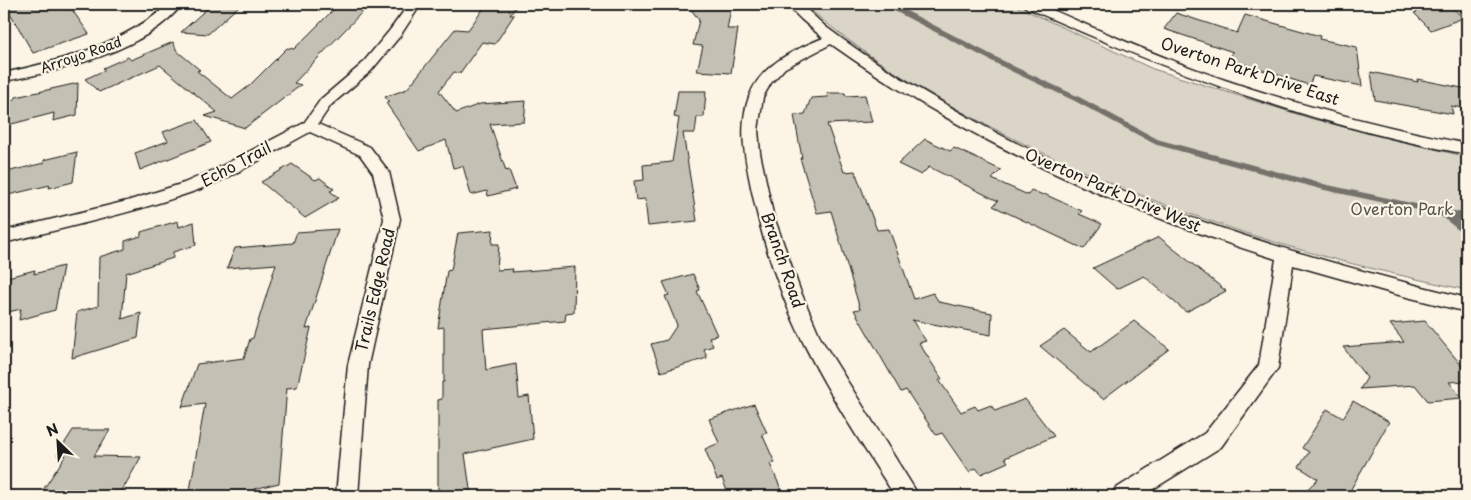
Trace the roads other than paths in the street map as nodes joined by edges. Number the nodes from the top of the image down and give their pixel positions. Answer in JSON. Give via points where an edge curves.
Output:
{"nodes":[{"id":1,"x":176,"y":4,"type":"edge"},
{"id":2,"x":415,"y":4,"type":"edge"},
{"id":3,"x":792,"y":4,"type":"edge"},
{"id":4,"x":1029,"y":4,"type":"edge"},
{"id":5,"x":834,"y":38,"type":"junction"},
{"id":6,"x":4,"y":77,"type":"edge"},
{"id":7,"x":309,"y":126,"type":"junction"},
{"id":8,"x":1467,"y":149,"type":"edge"},
{"id":9,"x":4,"y":238,"type":"edge"},
{"id":10,"x":1285,"y":257,"type":"junction"},
{"id":11,"x":1467,"y":305,"type":"edge"},
{"id":12,"x":347,"y":496,"type":"edge"},
{"id":13,"x":908,"y":496,"type":"edge"},
{"id":14,"x":1123,"y":496,"type":"edge"}],
"edges":[{"from":1,"to":6,"type":"street","name":"Arroyo Road","via":[[146,29],[116,46],[49,68]]},
{"from":2,"to":7,"type":"street","name":"Echo Trail","via":[[366,68],[326,102]]},
{"from":3,"to":5,"type":"street","name":"Overton Park Drive West"},
{"from":4,"to":8,"type":"street","name":"Overton Park Drive East","via":[[1125,47],[1247,92],[1382,130]]},
{"from":5,"to":10,"type":"street","name":"Overton Park Drive West","via":[[862,61],[1012,147],[1152,210]]},
{"from":5,"to":13,"type":"street","name":"Branch Road","via":[[780,65],[765,81],[756,97],[750,130],[752,154],[765,214],[791,290],[814,342]]},
{"from":7,"to":9,"type":"street","name":"Echo Trail","via":[[190,188]]},
{"from":7,"to":12,"type":"street","name":"Trails Edge Road","via":[[365,151],[381,172],[392,218],[358,365]]},
{"from":10,"to":11,"type":"street","name":"Overton Park Drive West","via":[[1368,282]]},
{"from":10,"to":14,"type":"street","via":[[1268,368],[1213,440]]}]}
